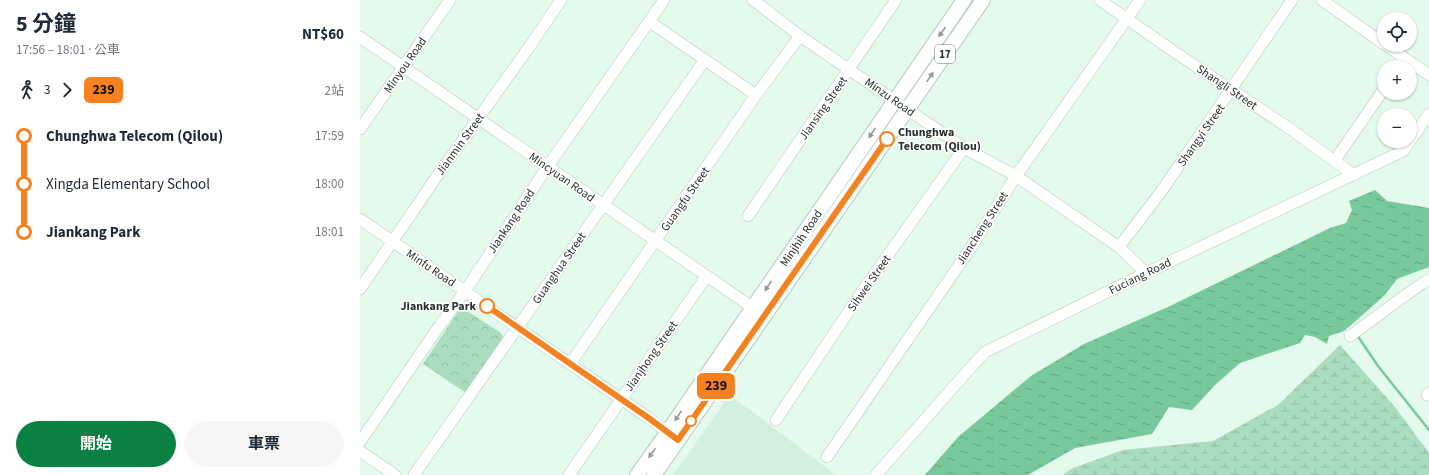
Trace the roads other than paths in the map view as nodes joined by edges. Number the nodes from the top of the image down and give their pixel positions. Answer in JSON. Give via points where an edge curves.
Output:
{"nodes":[{"id":1,"x":450,"y":0,"type":"edge"},
{"id":2,"x":561,"y":0,"type":"edge"},
{"id":3,"x":664,"y":0,"type":"edge"},
{"id":4,"x":753,"y":0,"type":"edge"},
{"id":5,"x":896,"y":0,"type":"edge"},
{"id":6,"x":964,"y":0,"type":"edge"},
{"id":7,"x":983,"y":0,"type":"edge"},
{"id":8,"x":1100,"y":0,"type":"edge"},
{"id":9,"x":1140,"y":0,"type":"edge"},
{"id":10,"x":1292,"y":0,"type":"edge"},
{"id":11,"x":1322,"y":0,"type":"edge"},
{"id":12,"x":1127,"y":19,"type":"junction"},
{"id":13,"x":650,"y":22,"type":"junction"},
{"id":14,"x":800,"y":36,"type":"junction"},
{"id":15,"x":360,"y":37,"type":"edge"},
{"id":16,"x":1377,"y":38,"type":"edge"},
{"id":17,"x":1392,"y":52,"type":"edge"},
{"id":18,"x":1399,"y":60,"type":"edge"},
{"id":19,"x":704,"y":61,"type":"junction"},
{"id":20,"x":404,"y":67,"type":"junction"},
{"id":21,"x":850,"y":69,"type":"junction"},
{"id":22,"x":1417,"y":70,"type":"edge"},
{"id":23,"x":1429,"y":75,"type":"edge"},
{"id":24,"x":1231,"y":91,"type":"junction"},
{"id":25,"x":756,"y":96,"type":"junction"},
{"id":26,"x":1377,"y":99,"type":"edge"},
{"id":27,"x":894,"y":100,"type":"junction"},
{"id":28,"x":908,"y":109,"type":"junction"},
{"id":29,"x":1429,"y":114,"type":"edge"},
{"id":30,"x":478,"y":119,"type":"junction"},
{"id":31,"x":360,"y":129,"type":"edge"},
{"id":32,"x":964,"y":148,"type":"junction"},
{"id":33,"x":1335,"y":160,"type":"junction"},
{"id":34,"x":548,"y":166,"type":"junction"},
{"id":35,"x":1354,"y":175,"type":"junction"},
{"id":36,"x":1016,"y":176,"type":"junction"},
{"id":37,"x":603,"y":206,"type":"junction"},
{"id":38,"x":748,"y":216,"type":"dead end"},
{"id":39,"x":360,"y":219,"type":"edge"},
{"id":40,"x":393,"y":241,"type":"junction"},
{"id":41,"x":655,"y":241,"type":"junction"},
{"id":42,"x":1119,"y":247,"type":"junction"},
{"id":43,"x":1146,"y":273,"type":"junction"},
{"id":44,"x":706,"y":277,"type":"junction"},
{"id":45,"x":1429,"y":280,"type":"edge"},
{"id":46,"x":360,"y":289,"type":"edge"},
{"id":47,"x":465,"y":291,"type":"junction"},
{"id":48,"x":758,"y":312,"type":"junction"},
{"id":49,"x":517,"y":328,"type":"junction"},
{"id":50,"x":1350,"y":336,"type":"dead end"},
{"id":51,"x":570,"y":364,"type":"junction"},
{"id":52,"x":621,"y":399,"type":"junction"},
{"id":53,"x":776,"y":420,"type":"dead end"},
{"id":54,"x":673,"y":436,"type":"junction"},
{"id":55,"x":360,"y":442,"type":"edge"},
{"id":56,"x":360,"y":451,"type":"edge"},
{"id":57,"x":827,"y":457,"type":"dead end"},
{"id":58,"x":395,"y":475,"type":"edge"},
{"id":59,"x":414,"y":475,"type":"edge"},
{"id":60,"x":569,"y":475,"type":"edge"},
{"id":61,"x":637,"y":475,"type":"edge"},
{"id":62,"x":654,"y":475,"type":"edge"},
{"id":63,"x":876,"y":475,"type":"edge"}],
"edges":[{"from":1,"to":20,"type":"street","name":"Minyou Road"},
{"from":2,"to":30,"type":"street","name":"Jianmin Street"},
{"from":3,"to":13,"type":"street","name":"Jiankang Road"},
{"from":4,"to":14,"type":"street","name":"Minzu Road"},
{"from":5,"to":21,"type":"street","name":"Jiansing Street"},
{"from":6,"to":27,"type":"main road","name":"Minjhih Road","number":"17","one_way":true},
{"from":28,"to":7,"type":"main road","name":"Minjhih Road","number":"17","one_way":true},
{"from":8,"to":12,"type":"street","name":"Shangli Street"},
{"from":9,"to":12,"type":"street","name":"Jiancheng Street"},
{"from":10,"to":24,"type":"street","name":"Shangyi Street"},
{"from":11,"to":16,"type":"street"},
{"from":12,"to":24,"type":"street","name":"Shangli Street"},
{"from":12,"to":36,"type":"street","name":"Jiancheng Street"},
{"from":13,"to":19,"type":"street"},
{"from":13,"to":34,"type":"street","name":"Jiankang Road"},
{"from":14,"to":21,"type":"street","name":"Minzu Road"},
{"from":14,"to":25,"type":"street","name":"Guangfu Street"},
{"from":15,"to":20,"type":"street","name":"Mincyuan Road"},
{"from":17,"to":18,"type":"street"},
{"from":19,"to":25,"type":"street"},
{"from":19,"to":37,"type":"street","name":"Guanghua Street"},
{"from":20,"to":30,"type":"street","name":"Mincyuan Road"},
{"from":20,"to":31,"type":"street","name":"Minyou Road"},
{"from":21,"to":27,"type":"street","name":"Minzu Road"},
{"from":21,"to":38,"type":"street","name":"Jiansing Street"},
{"from":22,"to":23,"type":"street"},
{"from":24,"to":33,"type":"street","name":"Shangli Street"},
{"from":24,"to":42,"type":"street","name":"Shangyi Street"},
{"from":25,"to":41,"type":"street","name":"Guangfu Street"},
{"from":26,"to":33,"type":"street"},
{"from":27,"to":28,"type":"street","name":"Minzu Road"},
{"from":27,"to":48,"type":"main road","name":"Minjhih Road","number":"17","one_way":true},
{"from":28,"to":32,"type":"street","name":"Minzu Road"},
{"from":28,"to":48,"type":"main road","name":"Minjhih Road","number":"17"},
{"from":29,"to":35,"type":"street","name":"Fuciang Road","via":[[1403,151]]},
{"from":30,"to":34,"type":"street","name":"Mincyuan Road"},
{"from":30,"to":40,"type":"street","name":"Jianmin Street"},
{"from":32,"to":36,"type":"street","name":"Minzu Road"},
{"from":32,"to":53,"type":"street","name":"Sihwei Street","via":[[859,296]]},
{"from":33,"to":35,"type":"street","name":"Shangli Street"},
{"from":34,"to":37,"type":"street","name":"Mincyuan Road"},
{"from":34,"to":47,"type":"street","name":"Jiankang Road"},
{"from":35,"to":43,"type":"street","name":"Fuciang Road"},
{"from":36,"to":42,"type":"street","name":"Minzu Road"},
{"from":36,"to":57,"type":"street","name":"Jiancheng Street","via":[[968,252]]},
{"from":37,"to":41,"type":"street","name":"Mincyuan Road"},
{"from":37,"to":49,"type":"street","name":"Guanghua Street"},
{"from":39,"to":40,"type":"street","name":"Minfu Road"},
{"from":40,"to":46,"type":"street","name":"Jianmin Street"},
{"from":40,"to":47,"type":"street","name":"Minfu Road"},
{"from":41,"to":44,"type":"street","name":"Mincyuan Road"},
{"from":41,"to":51,"type":"street","name":"Guangfu Street"},
{"from":42,"to":43,"type":"street","name":"Minzu Road"},
{"from":43,"to":63,"type":"street","name":"Fuciang Road","via":[[985,352]]},
{"from":44,"to":48,"type":"street","name":"Mincyuan Road"},
{"from":44,"to":52,"type":"street","name":"Jianjhong Street"},
{"from":45,"to":50,"type":"street"},
{"from":47,"to":49,"type":"street","name":"Minfu Road"},
{"from":47,"to":55,"type":"street","name":"Jiankang Road"},
{"from":48,"to":54,"type":"main road","name":"Minjhih Road","number":"17"},
{"from":49,"to":51,"type":"street","name":"Minfu Road"},
{"from":49,"to":59,"type":"street","name":"Guanghua Street"},
{"from":51,"to":52,"type":"street","name":"Minfu Road"},
{"from":52,"to":54,"type":"street","name":"Minfu Road"},
{"from":52,"to":60,"type":"street","name":"Jianjhong Street"},
{"from":54,"to":61,"type":"main road","name":"Minjhih Road","number":"17","one_way":true},
{"from":54,"to":62,"type":"main road","name":"Minjhih Road","number":"17"},
{"from":56,"to":58,"type":"street"}]}
